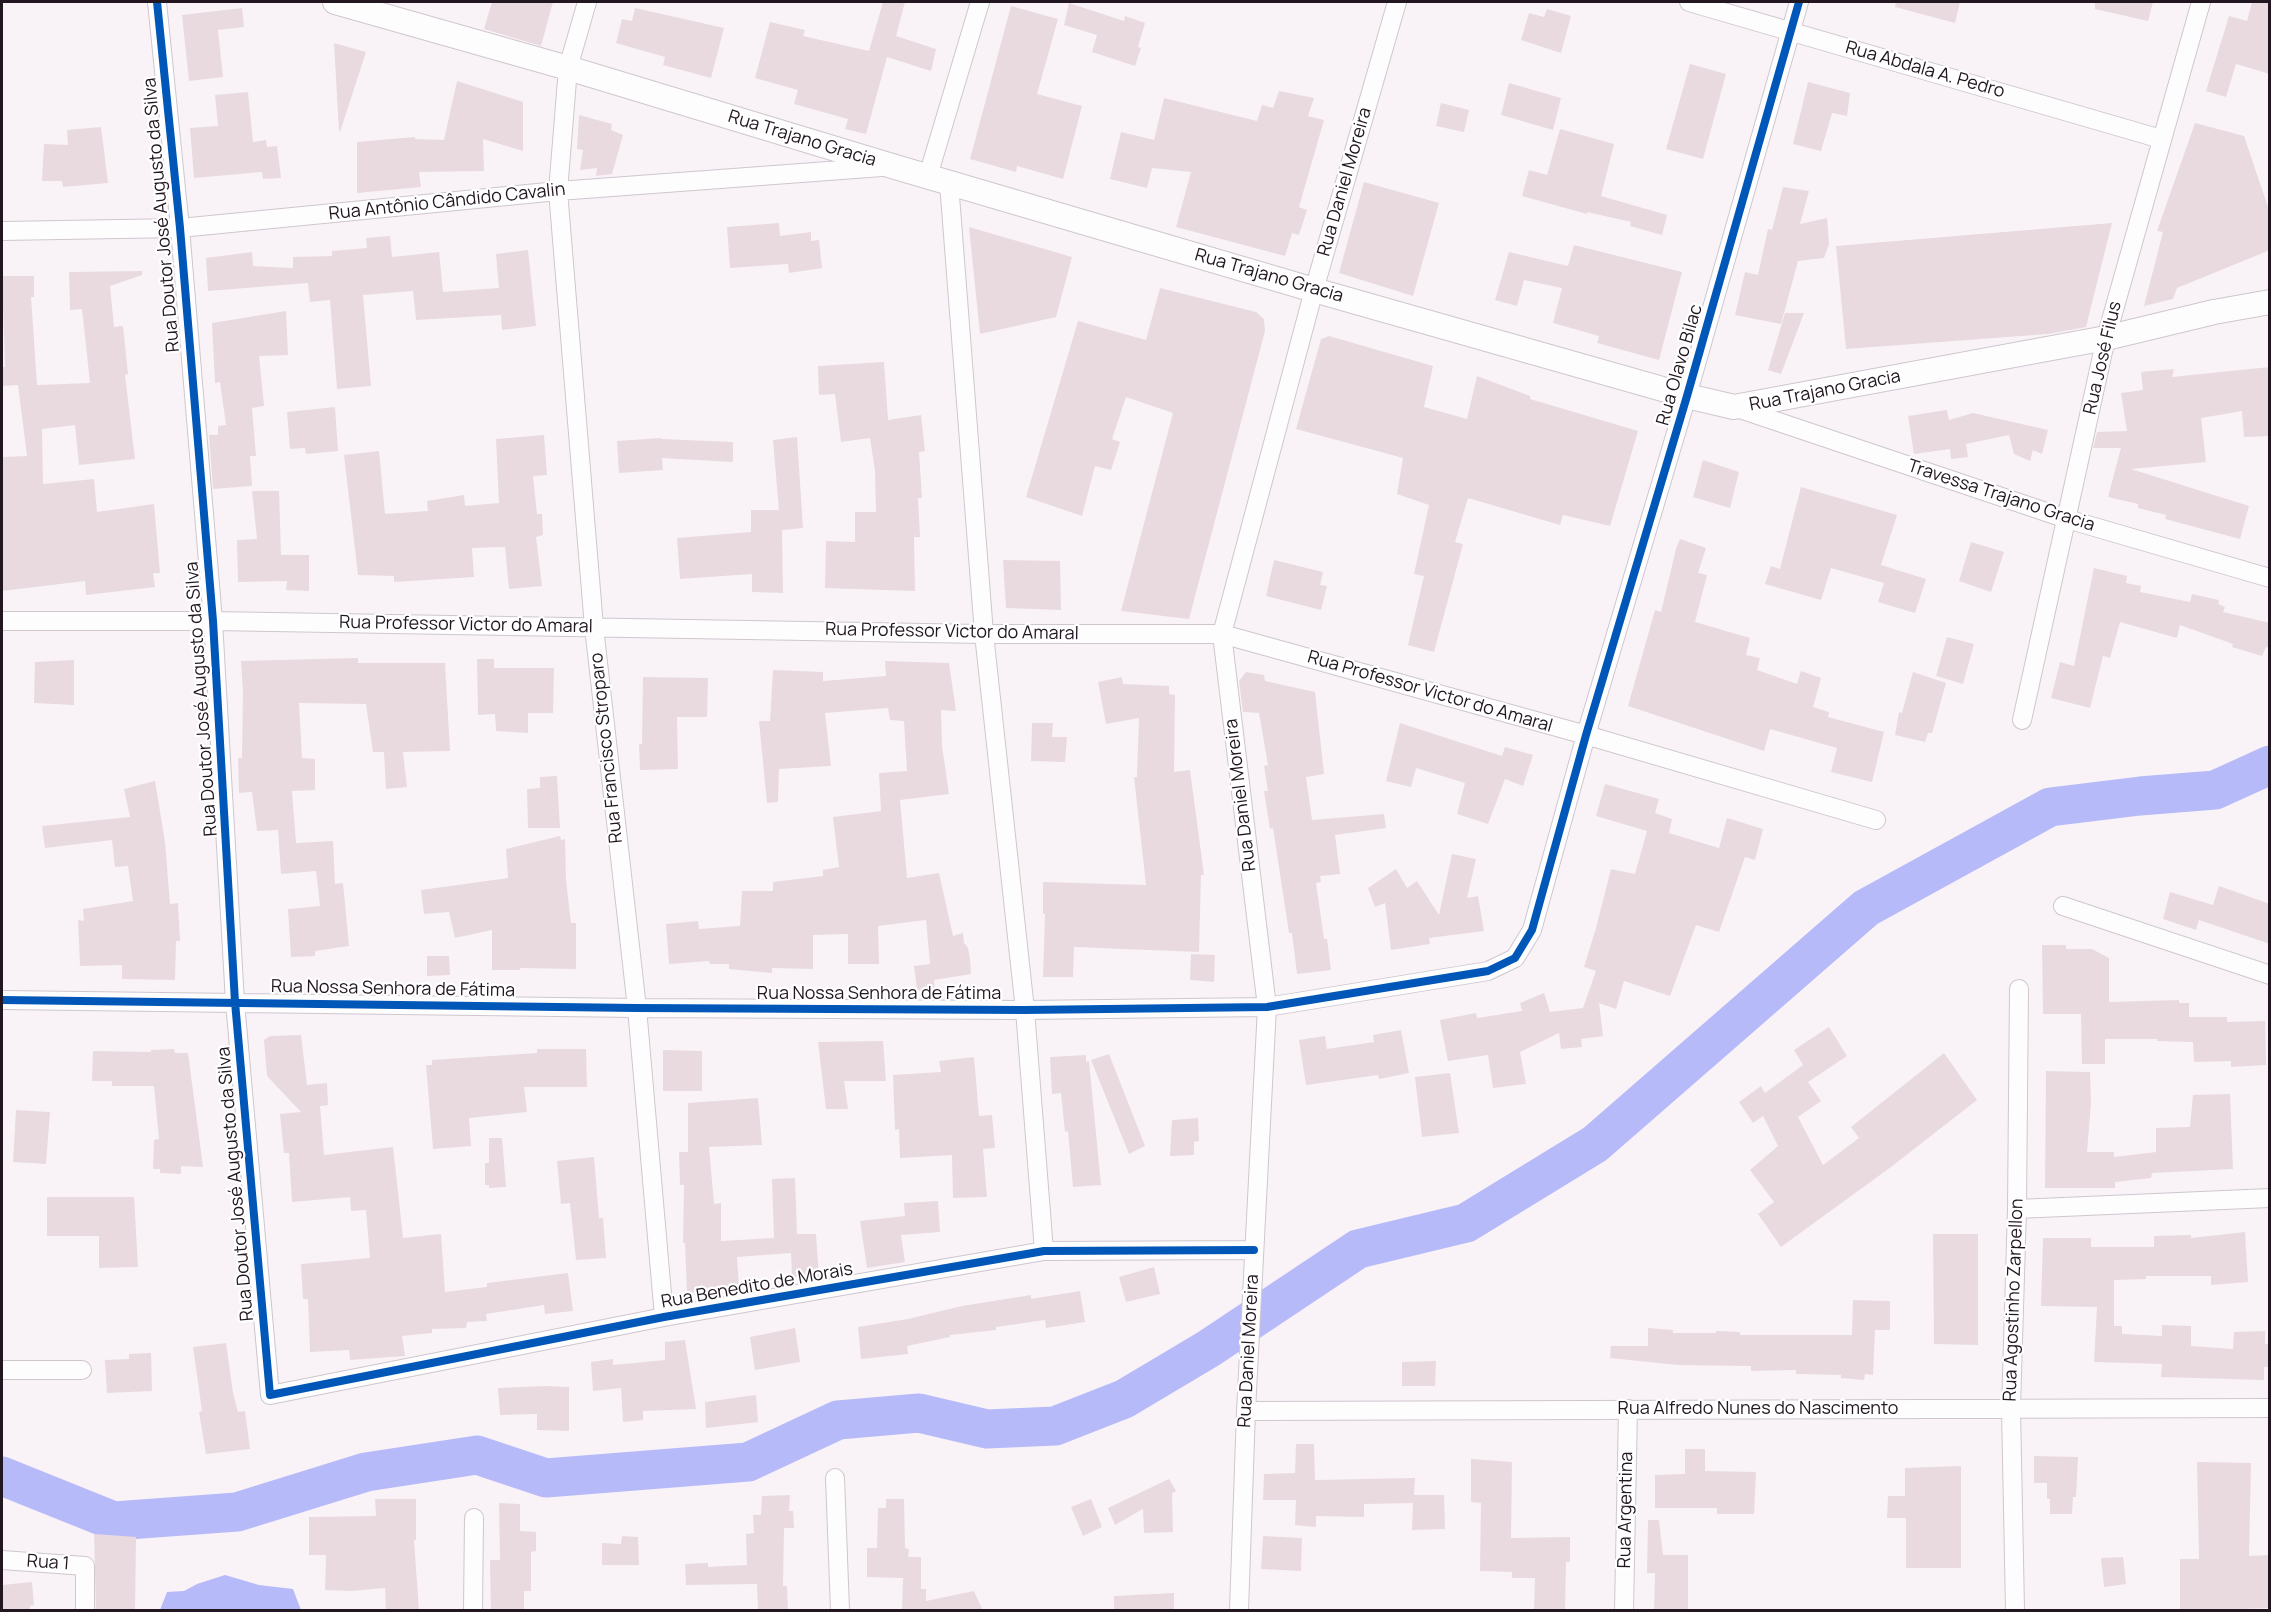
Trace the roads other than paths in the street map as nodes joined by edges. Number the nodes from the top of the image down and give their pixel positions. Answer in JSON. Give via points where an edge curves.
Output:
{"nodes":[{"id":1,"x":157,"y":2,"type":"edge"},
{"id":2,"x":335,"y":2,"type":"edge"},
{"id":3,"x":587,"y":2,"type":"edge"},
{"id":4,"x":980,"y":2,"type":"edge"},
{"id":5,"x":1397,"y":2,"type":"edge"},
{"id":6,"x":1689,"y":2,"type":"edge"},
{"id":7,"x":1799,"y":2,"type":"edge"},
{"id":8,"x":2201,"y":2,"type":"edge"},
{"id":9,"x":1790,"y":30,"type":"junction"},
{"id":10,"x":568,"y":68,"type":"junction"},
{"id":11,"x":2161,"y":139,"type":"junction"},
{"id":12,"x":892,"y":166,"type":"junction"},
{"id":13,"x":938,"y":179,"type":"junction"},
{"id":14,"x":558,"y":191,"type":"junction"},
{"id":15,"x":180,"y":228,"type":"junction"},
{"id":16,"x":2,"y":231,"type":"edge"},
{"id":17,"x":2270,"y":288,"type":"edge"},
{"id":18,"x":1314,"y":290,"type":"junction"},
{"id":19,"x":2270,"y":302,"type":"edge"},
{"id":20,"x":2214,"y":312,"type":"junction"},
{"id":21,"x":2106,"y":338,"type":"junction"},
{"id":22,"x":1687,"y":396,"type":"junction"},
{"id":23,"x":1734,"y":407,"type":"junction"},
{"id":24,"x":2067,"y":519,"type":"junction"},
{"id":25,"x":2270,"y":578,"type":"edge"},
{"id":26,"x":2,"y":621,"type":"edge"},
{"id":27,"x":213,"y":621,"type":"junction"},
{"id":28,"x":594,"y":627,"type":"junction"},
{"id":29,"x":984,"y":634,"type":"junction"},
{"id":30,"x":1222,"y":634,"type":"junction"},
{"id":31,"x":2022,"y":720,"type":"dead end"},
{"id":32,"x":1586,"y":735,"type":"junction"},
{"id":33,"x":1876,"y":820,"type":"dead end"},
{"id":34,"x":2063,"y":906,"type":"dead end"},
{"id":35,"x":2270,"y":975,"type":"edge"},
{"id":36,"x":2019,"y":989,"type":"dead end"},
{"id":37,"x":2,"y":1000,"type":"edge"},
{"id":38,"x":235,"y":1002,"type":"junction"},
{"id":39,"x":637,"y":1008,"type":"junction"},
{"id":40,"x":1267,"y":1008,"type":"junction"},
{"id":41,"x":1025,"y":1010,"type":"junction"},
{"id":42,"x":2270,"y":1198,"type":"edge"},
{"id":43,"x":2017,"y":1209,"type":"junction"},
{"id":44,"x":1254,"y":1250,"type":"junction"},
{"id":45,"x":1044,"y":1251,"type":"junction"},
{"id":46,"x":664,"y":1317,"type":"junction"},
{"id":47,"x":2,"y":1371,"type":"edge"},
{"id":48,"x":82,"y":1371,"type":"dead end"},
{"id":49,"x":270,"y":1395,"type":"joint"},
{"id":50,"x":2011,"y":1408,"type":"junction"},
{"id":51,"x":2270,"y":1408,"type":"edge"},
{"id":52,"x":1628,"y":1409,"type":"junction"},
{"id":53,"x":1246,"y":1411,"type":"junction"},
{"id":54,"x":835,"y":1478,"type":"dead end"},
{"id":55,"x":474,"y":1518,"type":"dead end"},
{"id":56,"x":2,"y":1560,"type":"edge"},
{"id":57,"x":85,"y":1611,"type":"edge"},
{"id":58,"x":473,"y":1611,"type":"edge"},
{"id":59,"x":840,"y":1611,"type":"edge"},
{"id":60,"x":1239,"y":1611,"type":"edge"},
{"id":61,"x":1624,"y":1611,"type":"edge"},
{"id":62,"x":2015,"y":1611,"type":"edge"}],
"edges":[{"from":1,"to":15,"type":"street","name":"Rua Doutor José Augusto da Silva"},
{"from":2,"to":10,"type":"main road","name":"Rua Trajano Gracia"},
{"from":3,"to":10,"type":"street","name":"Rua Francisco Stroparo"},
{"from":4,"to":13,"type":"street"},
{"from":5,"to":18,"type":"street","name":"Rua Daniel Moreira"},
{"from":6,"to":9,"type":"street","name":"Rua Abdala A. Pedro"},
{"from":7,"to":9,"type":"street","name":"Rua Olavo Bilac"},
{"from":8,"to":11,"type":"street","name":"Rua José Filus"},
{"from":9,"to":11,"type":"street","name":"Rua Abdala A. Pedro"},
{"from":9,"to":22,"type":"street","name":"Rua Olavo Bilac"},
{"from":10,"to":12,"type":"main road","name":"Rua Trajano Gracia"},
{"from":10,"to":14,"type":"street","name":"Rua Francisco Stroparo"},
{"from":11,"to":21,"type":"street","name":"Rua José Filus"},
{"from":12,"to":13,"type":"main road","name":"Rua Trajano Gracia"},
{"from":12,"to":14,"type":"street","name":"Rua Antônio Cândido Cavalin"},
{"from":13,"to":18,"type":"main road","name":"Rua Trajano Gracia"},
{"from":13,"to":29,"type":"street"},
{"from":14,"to":15,"type":"street","name":"Rua Antônio Cândido Cavalin"},
{"from":14,"to":28,"type":"street","name":"Rua Francisco Stroparo"},
{"from":15,"to":16,"type":"street","name":"Rua Antônio Cândido Cavalin"},
{"from":15,"to":27,"type":"street","name":"Rua Doutor José Augusto da Silva"},
{"from":17,"to":20,"type":"main road","name":"Rua Trajano Gracia"},
{"from":18,"to":22,"type":"main road","name":"Rua Trajano Gracia"},
{"from":18,"to":30,"type":"street","name":"Rua Daniel Moreira"},
{"from":19,"to":20,"type":"main road","name":"Rua Trajano Gracia"},
{"from":20,"to":21,"type":"main road","name":"Rua Trajano Gracia"},
{"from":21,"to":23,"type":"main road","name":"Rua Trajano Gracia"},
{"from":21,"to":24,"type":"street","name":"Rua José Filus"},
{"from":22,"to":23,"type":"main road","name":"Rua Trajano Gracia"},
{"from":22,"to":32,"type":"street","name":"Rua Olavo Bilac"},
{"from":23,"to":24,"type":"street","name":"Travessa Trajano Gracia"},
{"from":24,"to":25,"type":"street","name":"Travessa Trajano Gracia"},
{"from":24,"to":31,"type":"street","name":"Rua José Filus"},
{"from":26,"to":27,"type":"street","name":"Rua Professor Victor do Amaral"},
{"from":27,"to":28,"type":"street","name":"Rua Professor Victor do Amaral"},
{"from":27,"to":38,"type":"street","name":"Rua Doutor José Augusto da Silva"},
{"from":28,"to":29,"type":"street","name":"Rua Professor Victor do Amaral"},
{"from":28,"to":39,"type":"street","name":"Rua Francisco Stroparo"},
{"from":29,"to":30,"type":"street","name":"Rua Professor Victor do Amaral"},
{"from":29,"to":41,"type":"street"},
{"from":30,"to":32,"type":"street","name":"Rua Professor Victor do Amaral"},
{"from":30,"to":40,"type":"street","name":"Rua Daniel Moreira"},
{"from":32,"to":33,"type":"street","name":"Rua Professor Victor do Amaral"},
{"from":32,"to":40,"type":"street","name":"Rua Nossa Senhora de Fátima","via":[[1532,930],[1515,958],[1488,971]]},
{"from":34,"to":35,"type":"street"},
{"from":36,"to":43,"type":"street","name":"Rua Agostinho Zarpellon"},
{"from":37,"to":38,"type":"street","name":"Rua Nossa Senhora de Fátima"},
{"from":38,"to":39,"type":"street","name":"Rua Nossa Senhora de Fátima"},
{"from":38,"to":49,"type":"street","name":"Rua Doutor José Augusto da Silva"},
{"from":39,"to":41,"type":"street","name":"Rua Nossa Senhora de Fátima"},
{"from":39,"to":46,"type":"street","name":"Rua Francisco Stroparo"},
{"from":40,"to":41,"type":"street","name":"Rua Nossa Senhora de Fátima"},
{"from":40,"to":44,"type":"street","name":"Rua Daniel Moreira"},
{"from":41,"to":45,"type":"street"},
{"from":42,"to":43,"type":"street"},
{"from":43,"to":50,"type":"street","name":"Rua Agostinho Zarpellon"},
{"from":44,"to":45,"type":"street","name":"Rua Benedito de Morais"},
{"from":44,"to":53,"type":"street","name":"Rua Daniel Moreira"},
{"from":45,"to":46,"type":"street","name":"Rua Benedito de Morais"},
{"from":46,"to":49,"type":"street","name":"Rua Benedito de Morais"},
{"from":47,"to":48,"type":"street"},
{"from":50,"to":51,"type":"street","name":"Rua Alfredo Nunes do Nascimento"},
{"from":50,"to":52,"type":"street","name":"Rua Alfredo Nunes do Nascimento"},
{"from":50,"to":62,"type":"street","name":"Rua Agostinho Zarpellon"},
{"from":52,"to":53,"type":"street","name":"Rua Alfredo Nunes do Nascimento"},
{"from":52,"to":61,"type":"street","name":"Rua Argentina"},
{"from":53,"to":60,"type":"street","name":"Rua Daniel Moreira"},
{"from":54,"to":59,"type":"street"},
{"from":55,"to":58,"type":"street"},
{"from":56,"to":57,"type":"street","name":"Rua 1","via":[[85,1566]]}]}
